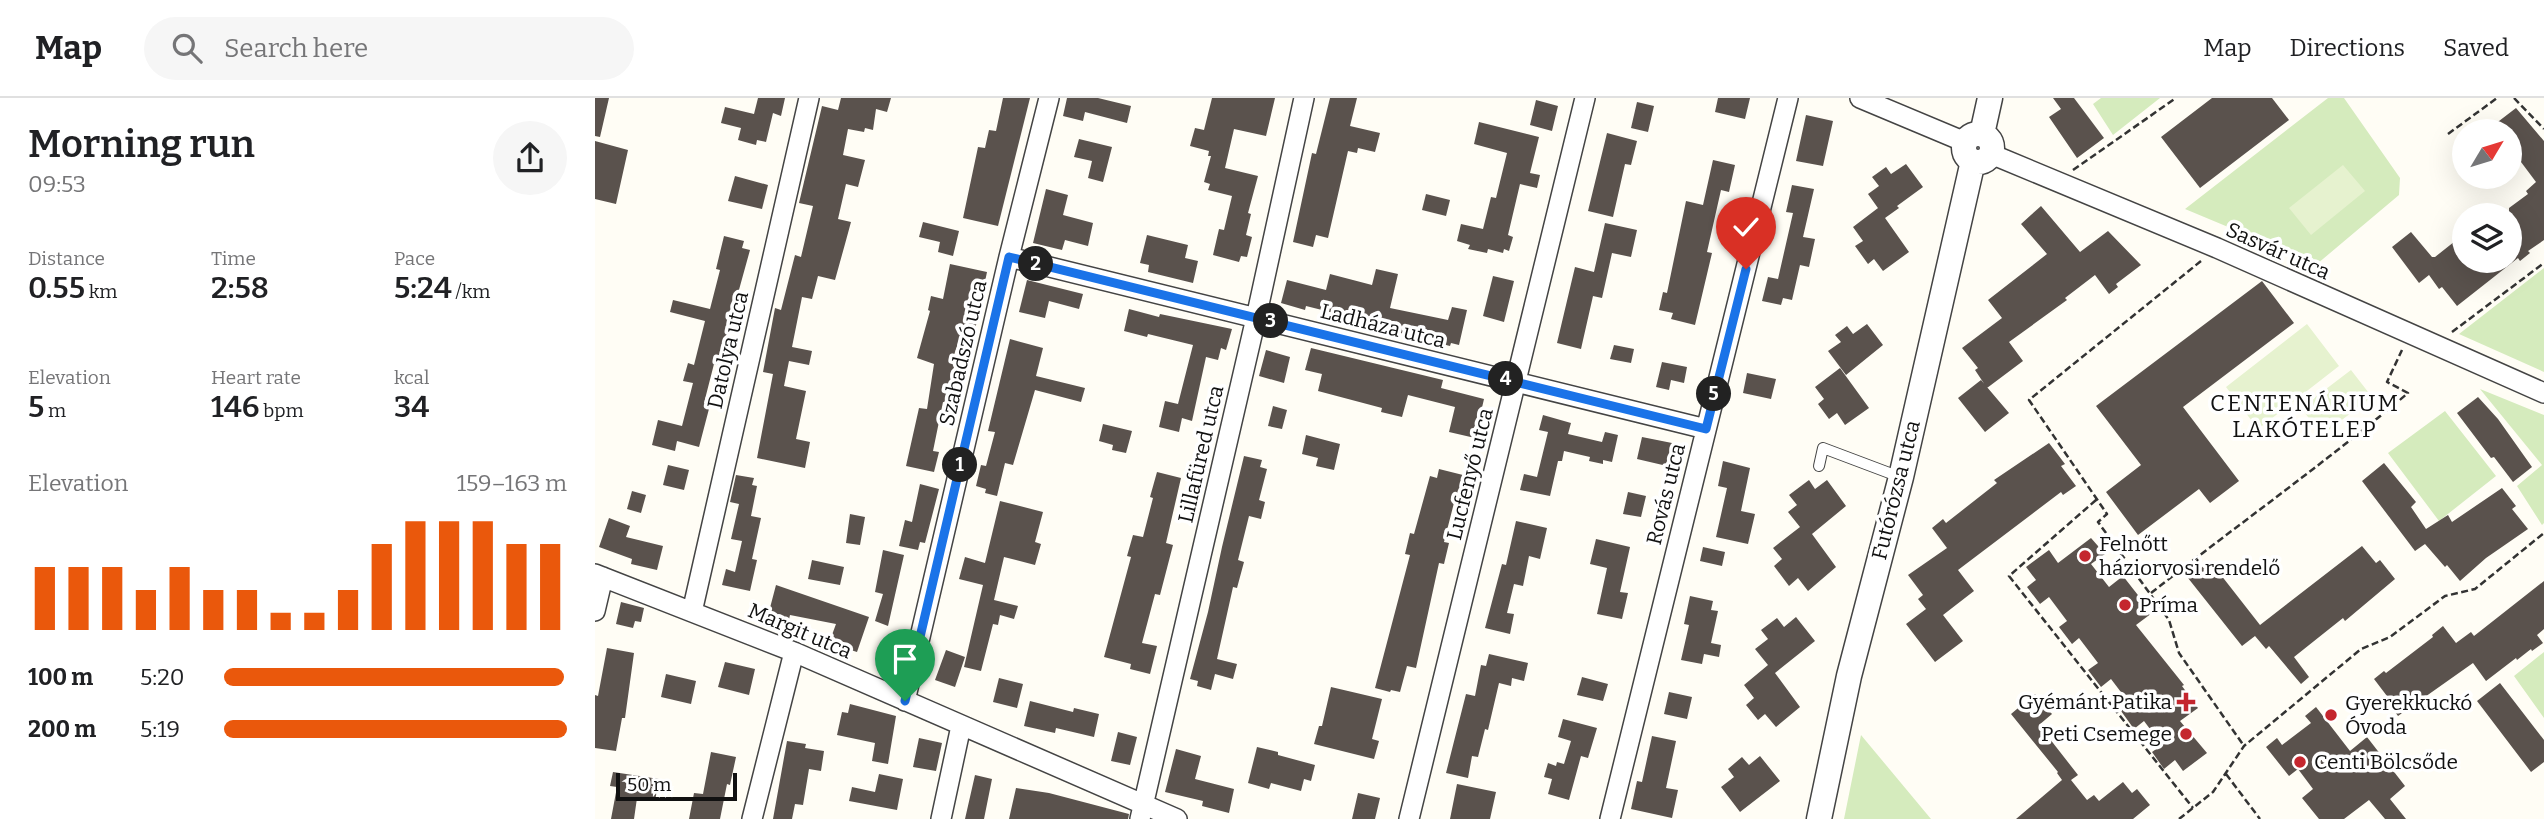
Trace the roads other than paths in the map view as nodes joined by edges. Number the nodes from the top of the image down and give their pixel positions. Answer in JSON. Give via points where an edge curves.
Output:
{"nodes":[{"id":1,"x":809,"y":98,"type":"edge"},
{"id":2,"x":1049,"y":98,"type":"edge"},
{"id":3,"x":1304,"y":98,"type":"edge"},
{"id":4,"x":1585,"y":98,"type":"edge"},
{"id":5,"x":1788,"y":98,"type":"edge"},
{"id":6,"x":1860,"y":98,"type":"edge"},
{"id":7,"x":1990,"y":98,"type":"edge"},
{"id":8,"x":1978,"y":148,"type":"junction"},
{"id":9,"x":1009,"y":257,"type":"junction"},
{"id":10,"x":1256,"y":318,"type":"junction"},
{"id":11,"x":1515,"y":382,"type":"junction"},
{"id":12,"x":2544,"y":393,"type":"edge"},
{"id":13,"x":1706,"y":429,"type":"junction"},
{"id":14,"x":1819,"y":467,"type":"dead end"},
{"id":15,"x":1901,"y":477,"type":"junction"},
{"id":16,"x":599,"y":575,"type":"edge"},
{"id":17,"x":595,"y":611,"type":"edge"},
{"id":18,"x":692,"y":612,"type":"junction"},
{"id":19,"x":795,"y":652,"type":"junction"},
{"id":20,"x":905,"y":701,"type":"junction"},
{"id":21,"x":961,"y":726,"type":"junction"},
{"id":22,"x":1142,"y":812,"type":"edge"},
{"id":23,"x":752,"y":819,"type":"edge"},
{"id":24,"x":941,"y":819,"type":"edge"},
{"id":25,"x":1177,"y":819,"type":"edge"},
{"id":26,"x":1409,"y":819,"type":"edge"},
{"id":27,"x":1610,"y":819,"type":"edge"},
{"id":28,"x":1819,"y":819,"type":"edge"}],
"edges":[{"from":1,"to":18,"type":"street","name":"Datolya utca"},
{"from":2,"to":9,"type":"street","name":"Szabadszó utca"},
{"from":3,"to":10,"type":"street","name":"Lillafüred utca"},
{"from":4,"to":11,"type":"street","name":"Lucfenyő utca"},
{"from":5,"to":13,"type":"street","name":"Rovás utca"},
{"from":6,"to":8,"type":"street","name":"Sasvár utca"},
{"from":7,"to":8,"type":"street","name":"Futórózsa utca"},
{"from":8,"to":12,"type":"street","name":"Sasvár utca"},
{"from":8,"to":15,"type":"street","name":"Futórózsa utca"},
{"from":9,"to":10,"type":"street","name":"Ladháza utca"},
{"from":9,"to":20,"type":"street","name":"Szabadszó utca"},
{"from":10,"to":11,"type":"street","name":"Ladháza utca"},
{"from":10,"to":22,"type":"street","name":"Lillafüred utca"},
{"from":11,"to":13,"type":"street","name":"Ladháza utca"},
{"from":11,"to":26,"type":"street","name":"Lucfenyő utca"},
{"from":13,"to":27,"type":"street","name":"Rovás utca"},
{"from":14,"to":15,"type":"lane","via":[[1823,448]]},
{"from":15,"to":28,"type":"street","name":"Futórózsa utca","via":[[1849,676]]},
{"from":16,"to":17,"type":"street"},
{"from":16,"to":18,"type":"street","name":"Margit utca"},
{"from":18,"to":19,"type":"street","name":"Margit utca"},
{"from":19,"to":20,"type":"street","name":"Margit utca"},
{"from":19,"to":23,"type":"street"},
{"from":20,"to":21,"type":"street","name":"Margit utca"},
{"from":21,"to":22,"type":"street","name":"Margit utca"},
{"from":21,"to":24,"type":"street"},
{"from":22,"to":25,"type":"street","name":"Margit utca"}]}
